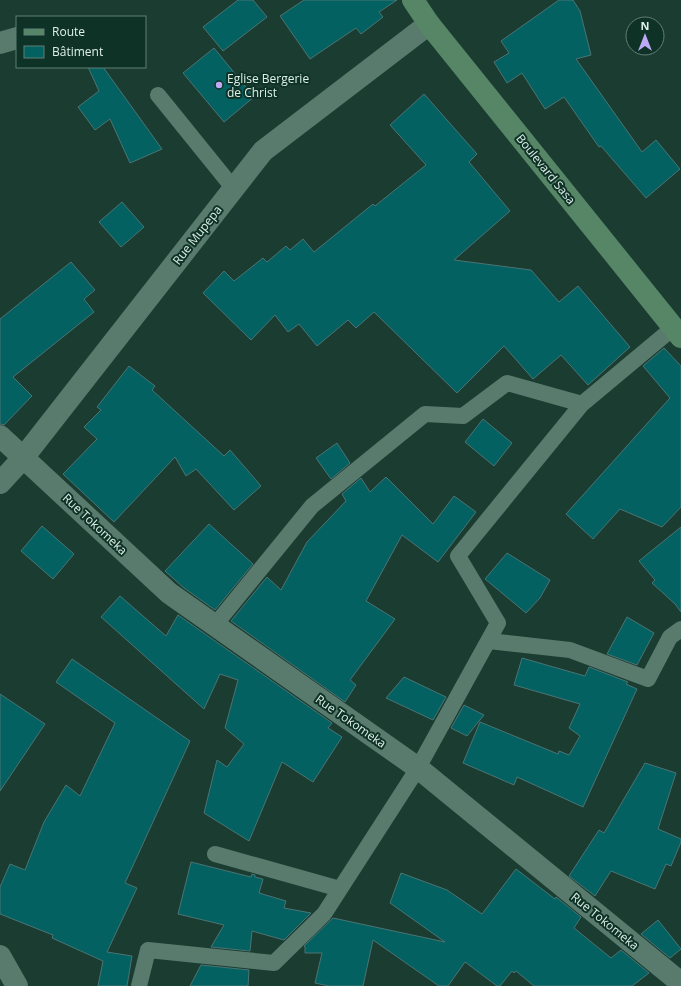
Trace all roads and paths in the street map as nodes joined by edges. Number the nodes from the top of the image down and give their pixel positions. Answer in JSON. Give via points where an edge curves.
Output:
{"nodes":[{"id":1,"x":413,"y":0,"type":"edge"},
{"id":2,"x":429,"y":24,"type":"junction"},
{"id":3,"x":16,"y":38,"type":"edge"},
{"id":4,"x":0,"y":43,"type":"edge"},
{"id":5,"x":158,"y":95,"type":"dead end"},
{"id":6,"x":234,"y":189,"type":"junction"},
{"id":7,"x":677,"y":333,"type":"edge"},
{"id":8,"x":582,"y":404,"type":"junction"},
{"id":9,"x":0,"y":436,"type":"edge"},
{"id":10,"x":23,"y":458,"type":"junction"},
{"id":11,"x":0,"y":483,"type":"edge"},
{"id":12,"x":215,"y":625,"type":"junction"},
{"id":13,"x":681,"y":629,"type":"edge"},
{"id":14,"x":489,"y":641,"type":"junction"},
{"id":15,"x":418,"y":768,"type":"junction"},
{"id":16,"x":215,"y":854,"type":"dead end"},
{"id":17,"x":340,"y":889,"type":"junction"},
{"id":18,"x":0,"y":956,"type":"edge"},
{"id":19,"x":11,"y":983,"type":"edge"},
{"id":20,"x":675,"y":983,"type":"edge"},
{"id":21,"x":139,"y":986,"type":"edge"}],
"edges":[{"from":1,"to":2,"type":"street","name":"Boulevard Sasa"},
{"from":2,"to":6,"type":"street","name":"Rue Mupepa","via":[[263,151]]},
{"from":2,"to":7,"type":"street","name":"Boulevard Sasa"},
{"from":3,"to":4,"type":"street"},
{"from":5,"to":6,"type":"lane"},
{"from":6,"to":10,"type":"street","name":"Rue Mupepa"},
{"from":7,"to":8,"type":"lane"},
{"from":8,"to":12,"type":"lane","via":[[507,383],[462,416],[425,414],[312,506]]},
{"from":8,"to":14,"type":"lane","via":[[458,556],[498,623]]},
{"from":9,"to":10,"type":"street","name":"Rue Tokomeka"},
{"from":10,"to":11,"type":"street","name":"Rue Mupepa"},
{"from":10,"to":12,"type":"street","name":"Rue Tokomeka","via":[[169,593]]},
{"from":12,"to":15,"type":"street","name":"Rue Tokomeka"},
{"from":13,"to":14,"type":"lane","via":[[670,637],[648,679],[570,650]]},
{"from":14,"to":15,"type":"lane"},
{"from":15,"to":17,"type":"lane"},
{"from":15,"to":20,"type":"street","name":"Rue Tokomeka"},
{"from":16,"to":17,"type":"lane"},
{"from":17,"to":21,"type":"lane","via":[[324,914],[274,963],[148,950]]},
{"from":18,"to":19,"type":"street"}]}
